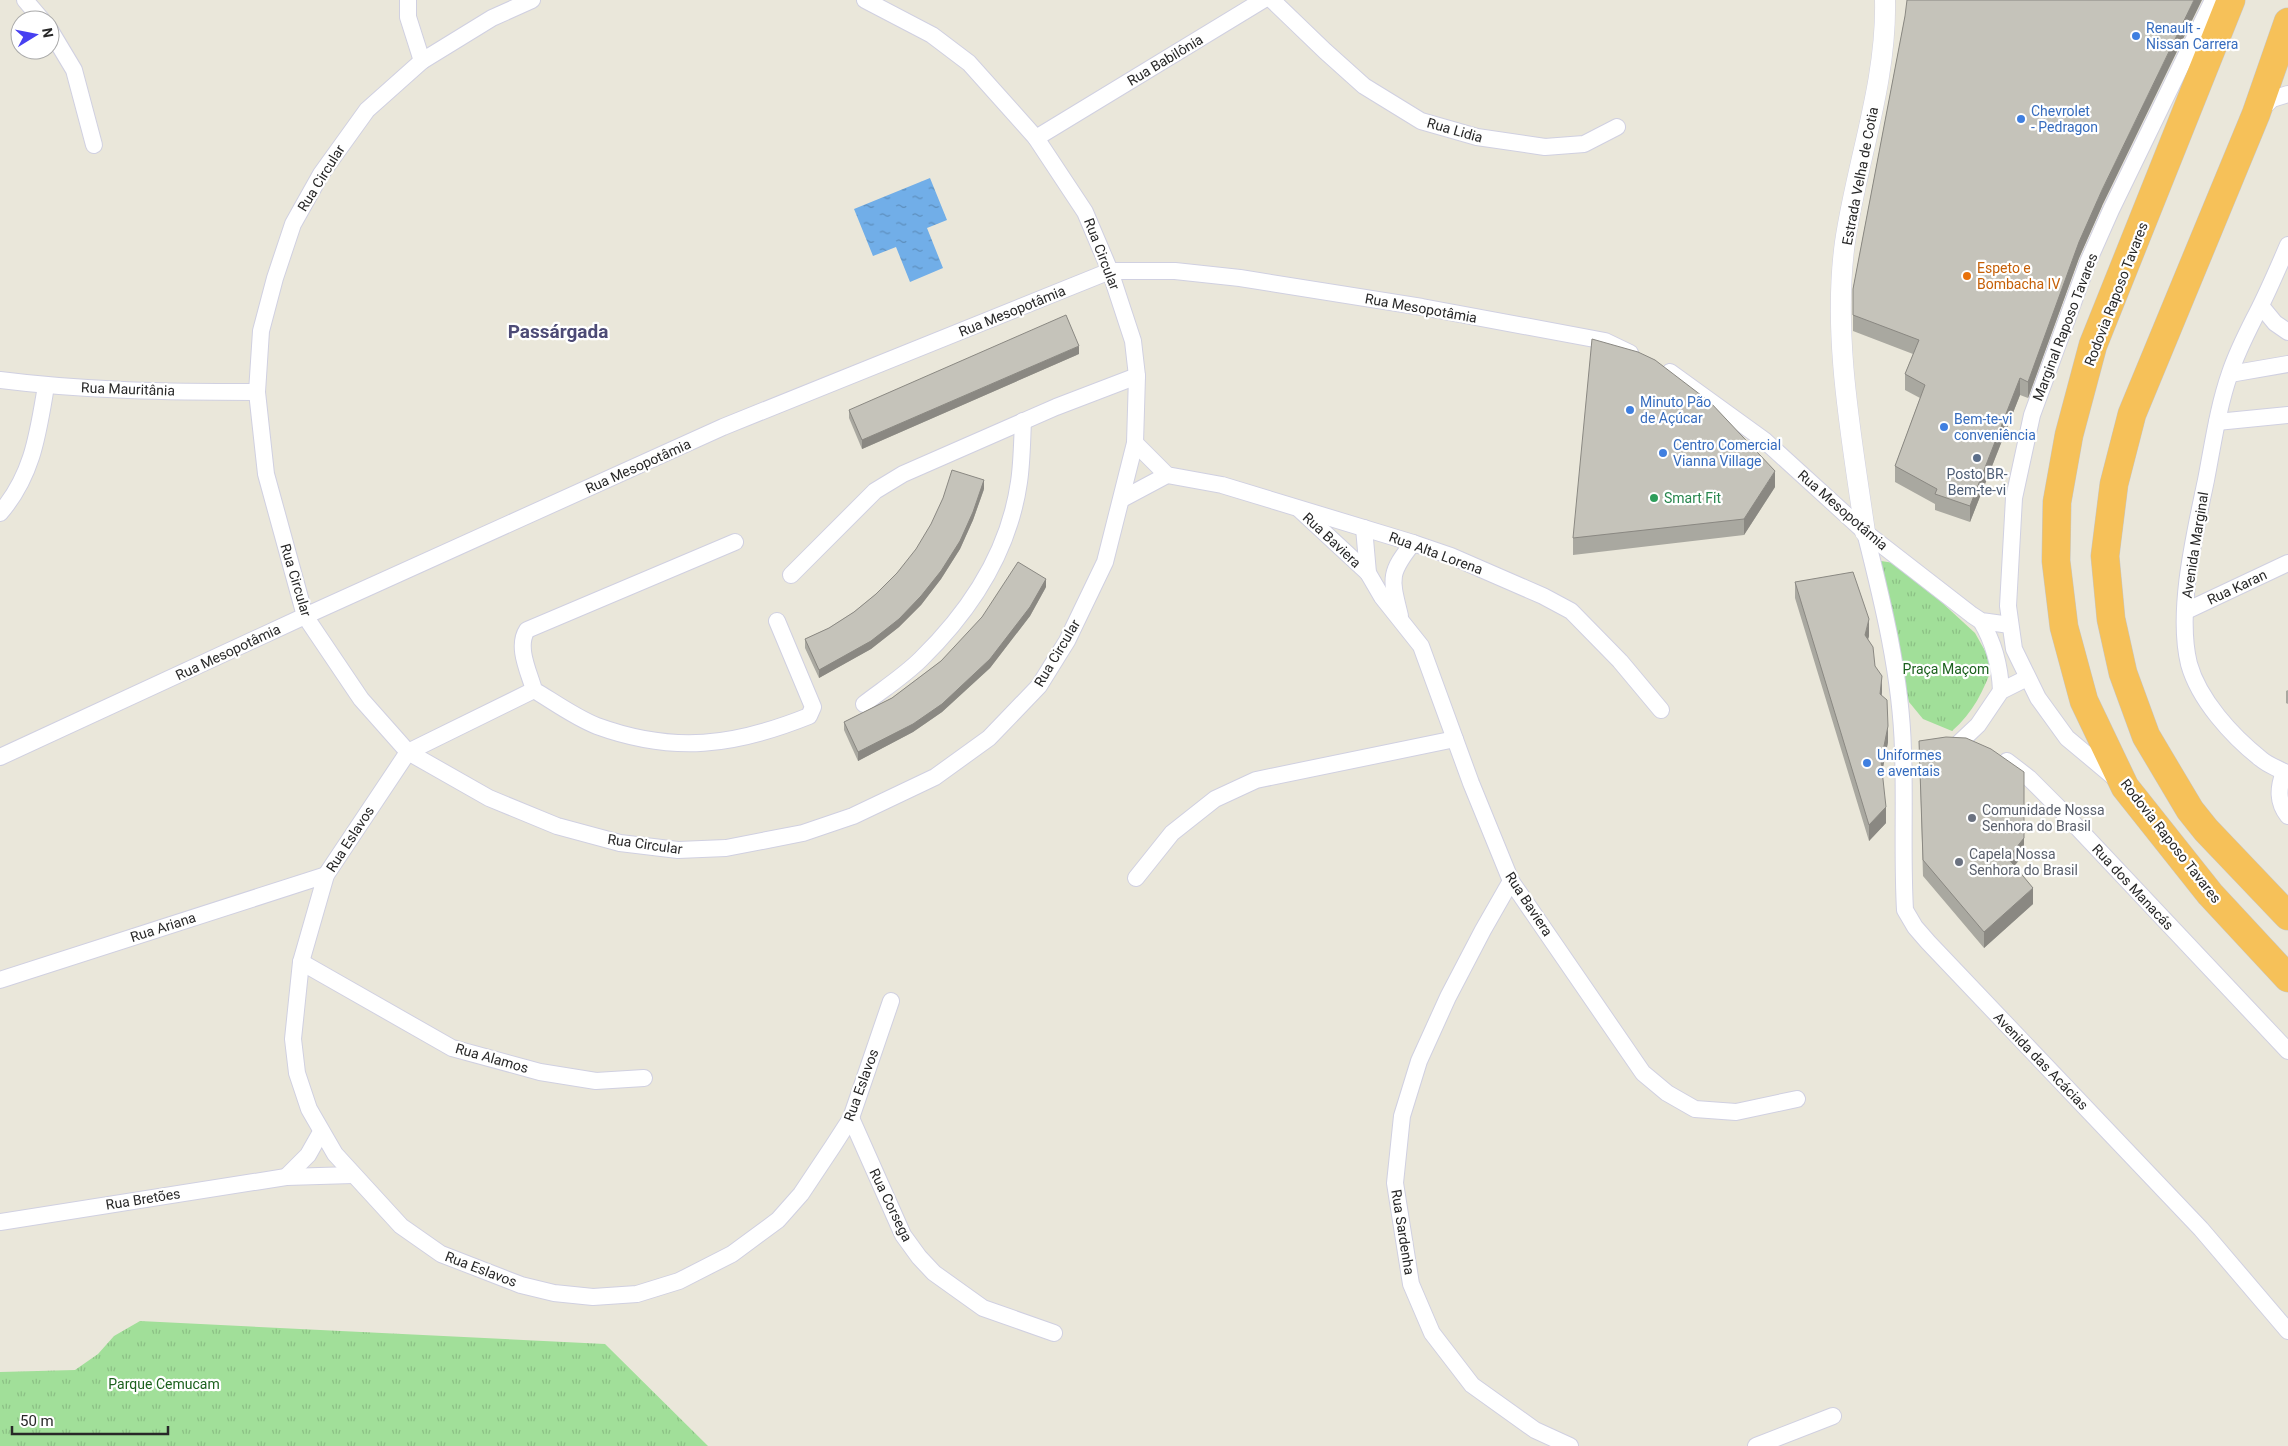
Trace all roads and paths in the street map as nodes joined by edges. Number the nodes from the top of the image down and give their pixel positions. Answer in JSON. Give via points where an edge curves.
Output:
{"nodes":[{"id":1,"x":25,"y":0,"type":"edge"},
{"id":2,"x":408,"y":0,"type":"edge"},
{"id":3,"x":532,"y":0,"type":"edge"},
{"id":4,"x":865,"y":0,"type":"edge"},
{"id":5,"x":1263,"y":0,"type":"edge"},
{"id":6,"x":1272,"y":0,"type":"edge"},
{"id":7,"x":1885,"y":0,"type":"edge"},
{"id":8,"x":2213,"y":0,"type":"edge"},
{"id":9,"x":2231,"y":0,"type":"edge"},
{"id":10,"x":34,"y":10,"type":"edge"},
{"id":11,"x":2288,"y":22,"type":"edge"},
{"id":12,"x":60,"y":47,"type":"edge"},
{"id":13,"x":422,"y":61,"type":"junction"},
{"id":14,"x":2288,"y":94,"type":"edge"},
{"id":15,"x":2256,"y":114,"type":"junction"},
{"id":16,"x":1617,"y":126,"type":"dead end"},
{"id":17,"x":1036,"y":138,"type":"junction"},
{"id":18,"x":94,"y":145,"type":"dead end"},
{"id":19,"x":2288,"y":245,"type":"edge"},
{"id":20,"x":1110,"y":271,"type":"junction"},
{"id":21,"x":2261,"y":306,"type":"junction"},
{"id":22,"x":2288,"y":332,"type":"edge"},
{"id":23,"x":2288,"y":364,"type":"edge"},
{"id":24,"x":2230,"y":374,"type":"junction"},
{"id":25,"x":1137,"y":376,"type":"junction"},
{"id":26,"x":0,"y":380,"type":"edge"},
{"id":27,"x":46,"y":386,"type":"junction"},
{"id":28,"x":257,"y":392,"type":"junction"},
{"id":29,"x":2288,"y":415,"type":"edge"},
{"id":30,"x":1023,"y":421,"type":"junction"},
{"id":31,"x":2217,"y":422,"type":"junction"},
{"id":32,"x":1134,"y":443,"type":"junction"},
{"id":33,"x":1168,"y":475,"type":"junction"},
{"id":34,"x":1122,"y":499,"type":"junction"},
{"id":35,"x":1297,"y":507,"type":"junction"},
{"id":36,"x":0,"y":513,"type":"edge"},
{"id":37,"x":1364,"y":528,"type":"junction"},
{"id":38,"x":1865,"y":532,"type":"junction"},
{"id":39,"x":735,"y":542,"type":"dead end"},
{"id":40,"x":1413,"y":543,"type":"junction"},
{"id":41,"x":2288,"y":563,"type":"edge"},
{"id":42,"x":1368,"y":573,"type":"junction"},
{"id":43,"x":791,"y":574,"type":"dead end"},
{"id":44,"x":2186,"y":611,"type":"junction"},
{"id":45,"x":305,"y":616,"type":"junction"},
{"id":46,"x":1401,"y":618,"type":"junction"},
{"id":47,"x":777,"y":621,"type":"dead end"},
{"id":48,"x":1981,"y":621,"type":"junction"},
{"id":49,"x":2010,"y":625,"type":"junction"},
{"id":50,"x":2027,"y":678,"type":"junction"},
{"id":51,"x":534,"y":690,"type":"junction"},
{"id":52,"x":2001,"y":691,"type":"junction"},
{"id":53,"x":864,"y":704,"type":"dead end"},
{"id":54,"x":1660,"y":710,"type":"dead end"},
{"id":55,"x":1455,"y":739,"type":"junction"},
{"id":56,"x":1959,"y":743,"type":"junction"},
{"id":57,"x":1940,"y":745,"type":"edge"},
{"id":58,"x":1922,"y":747,"type":"edge"},
{"id":59,"x":1976,"y":748,"type":"edge"},
{"id":60,"x":1903,"y":749,"type":"junction"},
{"id":61,"x":408,"y":752,"type":"junction"},
{"id":62,"x":1992,"y":754,"type":"edge"},
{"id":63,"x":0,"y":757,"type":"edge"},
{"id":64,"x":2286,"y":771,"type":"edge"},
{"id":65,"x":2125,"y":787,"type":"junction"},
{"id":66,"x":2288,"y":816,"type":"edge"},
{"id":67,"x":326,"y":875,"type":"junction"},
{"id":68,"x":1136,"y":878,"type":"dead end"},
{"id":69,"x":1511,"y":881,"type":"junction"},
{"id":70,"x":2288,"y":916,"type":"edge"},
{"id":71,"x":301,"y":962,"type":"junction"},
{"id":72,"x":2288,"y":978,"type":"edge"},
{"id":73,"x":0,"y":980,"type":"edge"},
{"id":74,"x":891,"y":1001,"type":"dead end"},
{"id":75,"x":2288,"y":1052,"type":"edge"},
{"id":76,"x":644,"y":1078,"type":"dead end"},
{"id":77,"x":1797,"y":1099,"type":"dead end"},
{"id":78,"x":851,"y":1118,"type":"junction"},
{"id":79,"x":321,"y":1132,"type":"junction"},
{"id":80,"x":353,"y":1175,"type":"junction"},
{"id":81,"x":286,"y":1177,"type":"junction"},
{"id":82,"x":0,"y":1222,"type":"edge"},
{"id":83,"x":2288,"y":1331,"type":"edge"},
{"id":84,"x":1054,"y":1334,"type":"dead end"},
{"id":85,"x":1833,"y":1416,"type":"dead end"},
{"id":86,"x":1570,"y":1446,"type":"edge"},
{"id":87,"x":1756,"y":1446,"type":"edge"}],
"edges":[{"from":1,"to":10,"type":"street"},
{"from":2,"to":13,"type":"street","via":[[408,17]]},
{"from":3,"to":13,"type":"street","name":"Rua Circular","via":[[492,18]]},
{"from":4,"to":17,"type":"street","name":"Rua Circular","via":[[932,35],[969,63]]},
{"from":5,"to":17,"type":"street","name":"Rua Babilônia"},
{"from":6,"to":16,"type":"street","name":"Rua Lidia","via":[[1364,86],[1421,121],[1477,137],[1545,147],[1584,144]]},
{"from":7,"to":38,"type":"street","name":"Estrada Velha de Cotia","via":[[1886,17],[1873,112],[1845,243],[1841,326]]},
{"from":8,"to":49,"type":"street","name":"Marginal Raposo Tavares","via":[[2107,218],[2032,415],[2014,498],[2009,564]]},
{"from":9,"to":65,"type":"highway","name":"Rodovia Raposo Tavares","via":[[2093,345],[2069,435],[2057,502],[2056,561],[2064,627],[2084,701]]},
{"from":11,"to":15,"type":"highway"},
{"from":12,"to":18,"type":"street","via":[[74,70]]},
{"from":13,"to":28,"type":"street","name":"Rua Circular","via":[[367,110],[320,174],[293,224],[261,331]]},
{"from":14,"to":15,"type":"street","via":[[2272,99]]},
{"from":15,"to":70,"type":"highway","via":[[2132,414],[2114,484],[2105,556],[2111,619],[2123,673],[2146,736],[2190,810]]},
{"from":17,"to":20,"type":"street","name":"Rua Circular","via":[[1085,212]]},
{"from":19,"to":21,"type":"street","name":"Avenida Marginal"},
{"from":20,"to":25,"type":"street","name":"Rua Circular","via":[[1133,341]]},
{"from":20,"to":38,"type":"street","name":"Rua Mesopotâmia","via":[[1175,271],[1240,278],[1605,341],[1670,372],[1764,440]]},
{"from":20,"to":45,"type":"street","name":"Rua Mesopotâmia","via":[[722,427]]},
{"from":21,"to":22,"type":"street","via":[[2275,323]]},
{"from":21,"to":24,"type":"street","name":"Avenida Marginal","via":[[2244,337]]},
{"from":23,"to":24,"type":"street"},
{"from":24,"to":31,"type":"street","name":"Avenida Marginal"},
{"from":25,"to":30,"type":"street"},
{"from":25,"to":32,"type":"street","name":"Rua Circular"},
{"from":26,"to":27,"type":"street","name":"Rua Mauritânia"},
{"from":27,"to":28,"type":"street","name":"Rua Mauritânia"},
{"from":27,"to":36,"type":"street","via":[[34,454],[13,498]]},
{"from":28,"to":45,"type":"street","name":"Rua Circular","via":[[266,474]]},
{"from":29,"to":31,"type":"street"},
{"from":30,"to":43,"type":"street","via":[[903,474],[875,491]]},
{"from":30,"to":53,"type":"street","via":[[1019,483],[1007,533],[993,567],[964,613],[920,660]]},
{"from":31,"to":44,"type":"street","name":"Avenida Marginal","via":[[2190,568]]},
{"from":32,"to":33,"type":"street"},
{"from":32,"to":34,"type":"street","name":"Rua Circular"},
{"from":33,"to":34,"type":"street"},
{"from":33,"to":35,"type":"street","name":"Rua Alta Lorena","via":[[1222,485]]},
{"from":34,"to":61,"type":"street","name":"Rua Circular","via":[[1105,562],[1067,641],[1039,686],[989,738],[935,777],[836,822],[803,833],[726,848],[678,850],[620,842],[557,826],[489,798]]},
{"from":35,"to":37,"type":"street","name":"Rua Alta Lorena"},
{"from":35,"to":42,"type":"street","name":"Rua Baviera"},
{"from":37,"to":40,"type":"street","name":"Rua Alta Lorena"},
{"from":37,"to":42,"type":"street","name":"Rua Baviera"},
{"from":38,"to":48,"type":"street","name":"Rua Mesopotâmia"},
{"from":38,"to":60,"type":"street","name":"Avenida das Acácias","via":[[1885,613]]},
{"from":39,"to":51,"type":"street","via":[[527,630],[522,638],[522,648]]},
{"from":40,"to":46,"type":"street","via":[[1394,571],[1393,585]]},
{"from":40,"to":54,"type":"street","name":"Rua Alta Lorena","via":[[1452,556],[1571,611],[1620,661]]},
{"from":41,"to":44,"type":"street","name":"Rua Karan"},
{"from":42,"to":46,"type":"street","name":"Rua Baviera","via":[[1382,597]]},
{"from":44,"to":64,"type":"street","name":"Avenida Marginal","via":[[2189,664],[2213,710],[2262,760]]},
{"from":45,"to":61,"type":"street","name":"Rua Circular","via":[[361,699]]},
{"from":45,"to":63,"type":"street","name":"Rua Mesopotâmia"},
{"from":46,"to":55,"type":"street","name":"Rua Baviera","via":[[1421,646]]},
{"from":47,"to":51,"type":"street","via":[[812,707],[809,716],[781,727],[724,742],[651,741],[596,726]]},
{"from":48,"to":49,"type":"street","name":"Rua Mesopotâmia"},
{"from":48,"to":52,"type":"street","via":[[1998,662]]},
{"from":49,"to":50,"type":"street","name":"Marginal Raposo Tavares","via":[[2014,649]]},
{"from":50,"to":52,"type":"street"},
{"from":50,"to":65,"type":"street","name":"Marginal Raposo Tavares","via":[[2067,738]]},
{"from":51,"to":61,"type":"street"},
{"from":52,"to":56,"type":"street","via":[[1978,725]]},
{"from":55,"to":68,"type":"street","via":[[1256,780],[1216,799],[1172,833]]},
{"from":55,"to":69,"type":"street","name":"Rua Baviera"},
{"from":56,"to":57,"type":"street"},
{"from":56,"to":59,"type":"street"},
{"from":58,"to":60,"type":"street"},
{"from":60,"to":83,"type":"street","name":"Avenida das Acácias","via":[[1905,910],[1914,927],[2201,1230]]},
{"from":61,"to":67,"type":"street","name":"Rua Eslavos"},
{"from":62,"to":75,"type":"street","name":"Rua dos Manacás","via":[[2029,778],[2059,808]]},
{"from":64,"to":66,"type":"street","name":"Avenida Marginal","via":[[2279,789],[2279,800]]},
{"from":65,"to":72,"type":"highway","name":"Rodovia Raposo Tavares","via":[[2210,894]]},
{"from":67,"to":71,"type":"street","name":"Rua Eslavos"},
{"from":67,"to":73,"type":"street","name":"Rua Ariana"},
{"from":69,"to":77,"type":"street","name":"Rua Baviera","via":[[1643,1072],[1667,1094],[1695,1108],[1736,1112]]},
{"from":69,"to":86,"type":"street","name":"Rua Sardenha","via":[[1448,997],[1419,1061],[1402,1116],[1396,1183],[1411,1284],[1432,1333],[1472,1385],[1535,1430]]},
{"from":71,"to":76,"type":"street","name":"Rua Alamos","via":[[452,1048],[540,1072],[596,1081]]},
{"from":71,"to":79,"type":"street","name":"Rua Eslavos","via":[[293,1038],[297,1073]]},
{"from":74,"to":78,"type":"street","name":"Rua Eslavos"},
{"from":78,"to":80,"type":"street","name":"Rua Eslavos","via":[[801,1194],[778,1220],[717,1262],[678,1281],[637,1294],[593,1297],[554,1293],[521,1285],[442,1254],[402,1226]]},
{"from":78,"to":84,"type":"street","name":"Rua Corsega","via":[[903,1235],[934,1273],[983,1308]]},
{"from":79,"to":80,"type":"street","name":"Rua Eslavos","via":[[334,1154]]},
{"from":79,"to":81,"type":"street","via":[[308,1156]]},
{"from":80,"to":81,"type":"street","name":"Rua Bretões"},
{"from":81,"to":82,"type":"street","name":"Rua Bretões"},
{"from":85,"to":87,"type":"street"}]}
